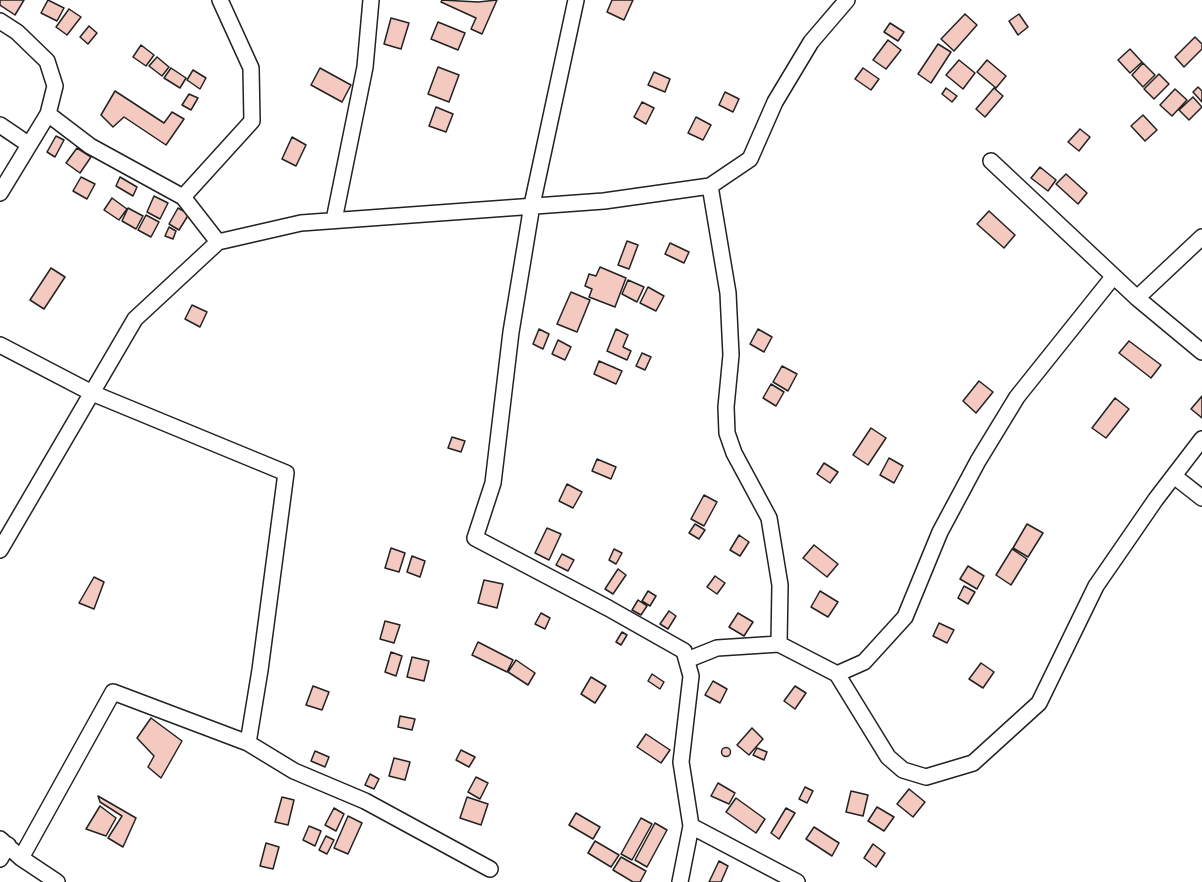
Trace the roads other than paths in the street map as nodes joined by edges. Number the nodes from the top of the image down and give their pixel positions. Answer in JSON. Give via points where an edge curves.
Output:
{"nodes":[{"id":1,"x":220,"y":0,"type":"edge"},
{"id":2,"x":371,"y":0,"type":"edge"},
{"id":3,"x":576,"y":0,"type":"edge"},
{"id":4,"x":847,"y":0,"type":"edge"},
{"id":5,"x":0,"y":21,"type":"edge"},
{"id":6,"x":48,"y":114,"type":"junction"},
{"id":7,"x":0,"y":125,"type":"edge"},
{"id":8,"x":28,"y":144,"type":"junction"},
{"id":9,"x":991,"y":161,"type":"dead end"},
{"id":10,"x":710,"y":186,"type":"junction"},
{"id":11,"x":0,"y":193,"type":"edge"},
{"id":12,"x":183,"y":197,"type":"junction"},
{"id":13,"x":532,"y":205,"type":"junction"},
{"id":14,"x":334,"y":220,"type":"junction"},
{"id":15,"x":1202,"y":237,"type":"edge"},
{"id":16,"x":218,"y":242,"type":"junction"},
{"id":17,"x":1113,"y":277,"type":"junction"},
{"id":18,"x":1137,"y":298,"type":"junction"},
{"id":19,"x":0,"y":345,"type":"edge"},
{"id":20,"x":1202,"y":352,"type":"edge"},
{"id":21,"x":92,"y":393,"type":"junction"},
{"id":22,"x":1202,"y":439,"type":"edge"},
{"id":23,"x":1174,"y":476,"type":"junction"},
{"id":24,"x":1202,"y":498,"type":"edge"},
{"id":25,"x":0,"y":550,"type":"edge"},
{"id":26,"x":780,"y":644,"type":"junction"},
{"id":27,"x":687,"y":660,"type":"junction"},
{"id":28,"x":837,"y":674,"type":"junction"},
{"id":29,"x":248,"y":743,"type":"junction"},
{"id":30,"x":691,"y":826,"type":"junction"},
{"id":31,"x":3,"y":848,"type":"edge"},
{"id":32,"x":21,"y":858,"type":"junction"},
{"id":33,"x":490,"y":869,"type":"dead end"},
{"id":34,"x":57,"y":882,"type":"edge"},
{"id":35,"x":680,"y":882,"type":"edge"},
{"id":36,"x":797,"y":882,"type":"edge"}],
"edges":[{"from":1,"to":12,"type":"street","via":[[251,68],[252,121]]},
{"from":2,"to":14,"type":"street","via":[[365,67]]},
{"from":3,"to":13,"type":"street"},
{"from":4,"to":10,"type":"street","via":[[811,42],[775,102],[750,159]]},
{"from":5,"to":6,"type":"street","via":[[47,61],[55,86]]},
{"from":6,"to":8,"type":"street"},
{"from":6,"to":12,"type":"street","via":[[90,146]]},
{"from":7,"to":8,"type":"street"},
{"from":8,"to":11,"type":"street"},
{"from":9,"to":17,"type":"street"},
{"from":10,"to":13,"type":"street","via":[[604,201]]},
{"from":10,"to":26,"type":"street","via":[[728,293],[731,355],[727,434],[769,518],[780,585]]},
{"from":12,"to":16,"type":"street"},
{"from":13,"to":14,"type":"street"},
{"from":13,"to":27,"type":"street","via":[[511,332],[493,483],[474,538],[684,651]]},
{"from":14,"to":16,"type":"street","via":[[301,223]]},
{"from":15,"to":18,"type":"street"},
{"from":16,"to":21,"type":"street","via":[[135,319]]},
{"from":17,"to":18,"type":"street"},
{"from":17,"to":28,"type":"street","via":[[1017,397],[940,532],[905,617],[864,662]]},
{"from":18,"to":20,"type":"street"},
{"from":19,"to":21,"type":"street"},
{"from":21,"to":25,"type":"street"},
{"from":21,"to":29,"type":"street","via":[[286,473]]},
{"from":22,"to":23,"type":"street"},
{"from":23,"to":24,"type":"street"},
{"from":23,"to":28,"type":"street","via":[[1096,586],[1039,703],[973,763],[926,777],[903,770],[888,757]]},
{"from":26,"to":27,"type":"street","via":[[717,648]]},
{"from":26,"to":28,"type":"street"},
{"from":27,"to":30,"type":"street","via":[[691,675],[681,762]]},
{"from":29,"to":32,"type":"street","via":[[113,692]]},
{"from":29,"to":33,"type":"street","via":[[294,771],[365,801]]},
{"from":30,"to":35,"type":"street"},
{"from":30,"to":36,"type":"street"},
{"from":31,"to":32,"type":"street"},
{"from":32,"to":34,"type":"street"}]}
